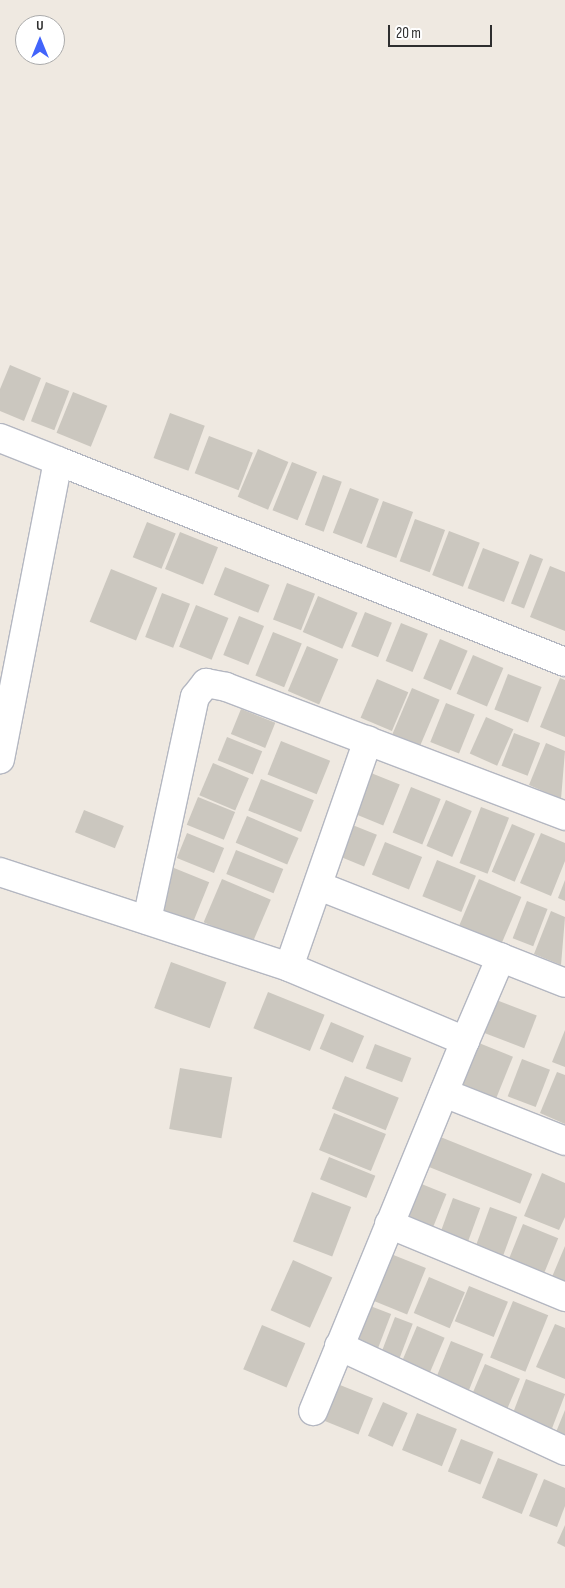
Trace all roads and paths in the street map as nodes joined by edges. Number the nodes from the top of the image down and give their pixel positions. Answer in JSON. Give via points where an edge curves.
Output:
{"nodes":[{"id":1,"x":0,"y":438,"type":"edge"},
{"id":2,"x":58,"y":461,"type":"junction"},
{"id":3,"x":565,"y":662,"type":"edge"},
{"id":4,"x":368,"y":740,"type":"junction"},
{"id":5,"x":0,"y":759,"type":"edge"},
{"id":6,"x":565,"y":816,"type":"edge"},
{"id":7,"x":0,"y":872,"type":"edge"},
{"id":8,"x":319,"y":886,"type":"junction"},
{"id":9,"x":147,"y":920,"type":"junction"},
{"id":10,"x":501,"y":957,"type":"junction"},
{"id":11,"x":289,"y":967,"type":"junction"},
{"id":12,"x":565,"y":983,"type":"edge"},
{"id":13,"x":465,"y":1041,"type":"junction"},
{"id":14,"x":444,"y":1093,"type":"junction"},
{"id":15,"x":565,"y":1141,"type":"edge"},
{"id":16,"x":390,"y":1224,"type":"junction"},
{"id":17,"x":565,"y":1297,"type":"edge"},
{"id":18,"x":339,"y":1346,"type":"junction"},
{"id":19,"x":313,"y":1411,"type":"dead end"},
{"id":20,"x":565,"y":1451,"type":"edge"}],
"edges":[{"from":1,"to":2,"type":"street"},
{"from":2,"to":3,"type":"street"},
{"from":2,"to":5,"type":"street"},
{"from":4,"to":6,"type":"street"},
{"from":4,"to":8,"type":"street"},
{"from":4,"to":9,"type":"street","via":[[215,683],[200,688]]},
{"from":7,"to":9,"type":"street"},
{"from":8,"to":10,"type":"street"},
{"from":8,"to":11,"type":"street"},
{"from":9,"to":11,"type":"street"},
{"from":10,"to":12,"type":"street"},
{"from":10,"to":13,"type":"street"},
{"from":11,"to":13,"type":"street"},
{"from":13,"to":14,"type":"street"},
{"from":14,"to":15,"type":"street"},
{"from":14,"to":16,"type":"street"},
{"from":16,"to":17,"type":"street"},
{"from":16,"to":18,"type":"street"},
{"from":18,"to":19,"type":"street"},
{"from":18,"to":20,"type":"street"}]}
